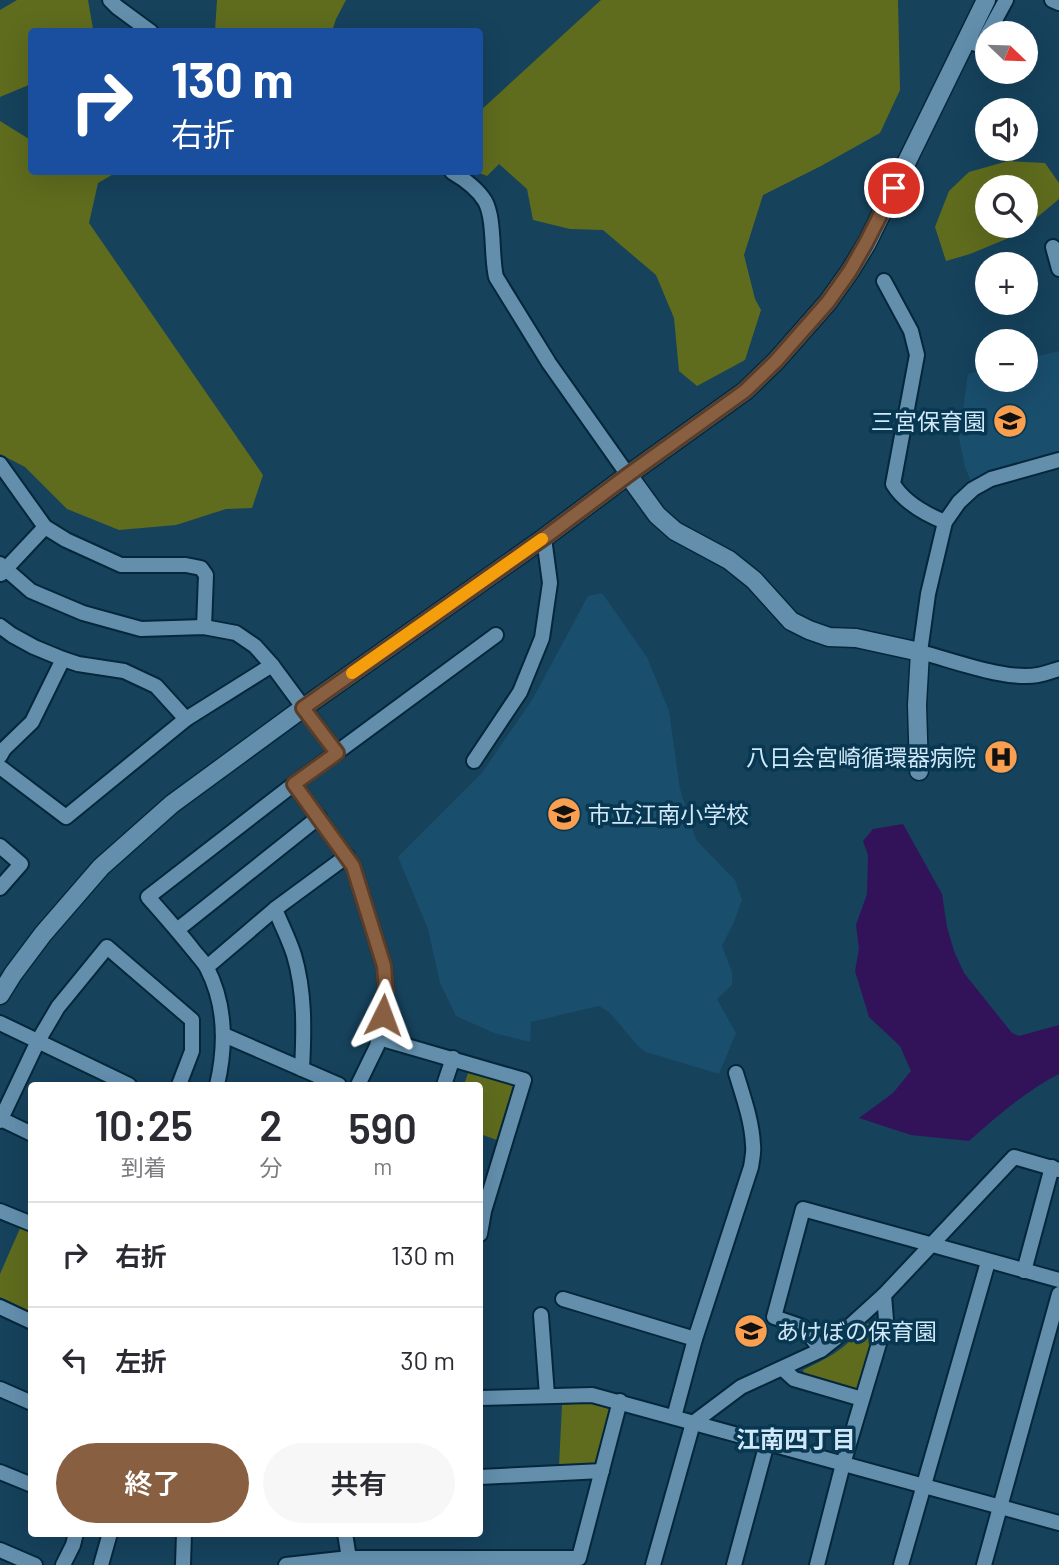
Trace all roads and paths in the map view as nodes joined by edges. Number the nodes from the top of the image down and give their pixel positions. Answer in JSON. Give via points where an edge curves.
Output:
{"nodes":[{"id":1,"x":110,"y":0,"type":"edge"},
{"id":2,"x":986,"y":0,"type":"edge"},
{"id":3,"x":1006,"y":0,"type":"edge"},
{"id":4,"x":1052,"y":0,"type":"edge"},
{"id":5,"x":1059,"y":3,"type":"edge"},
{"id":6,"x":995,"y":21,"type":"edge"},
{"id":7,"x":146,"y":28,"type":"edge"},
{"id":8,"x":966,"y":40,"type":"junction"},
{"id":9,"x":975,"y":44,"type":"edge"},
{"id":10,"x":456,"y":175,"type":"edge"},
{"id":11,"x":1053,"y":247,"type":"dead end"},
{"id":12,"x":1059,"y":269,"type":"edge"},
{"id":13,"x":884,"y":281,"type":"dead end"},
{"id":14,"x":1059,"y":460,"type":"edge"},
{"id":15,"x":0,"y":464,"type":"edge"},
{"id":16,"x":628,"y":475,"type":"junction"},
{"id":17,"x":945,"y":522,"type":"junction"},
{"id":18,"x":45,"y":527,"type":"junction"},
{"id":19,"x":544,"y":538,"type":"junction"},
{"id":20,"x":2,"y":569,"type":"edge"},
{"id":21,"x":0,"y":626,"type":"edge"},
{"id":22,"x":204,"y":627,"type":"junction"},
{"id":23,"x":496,"y":635,"type":"dead end"},
{"id":24,"x":920,"y":652,"type":"junction"},
{"id":25,"x":64,"y":659,"type":"junction"},
{"id":26,"x":272,"y":665,"type":"junction"},
{"id":27,"x":1059,"y":669,"type":"edge"},
{"id":28,"x":303,"y":708,"type":"junction"},
{"id":29,"x":186,"y":719,"type":"junction"},
{"id":30,"x":337,"y":753,"type":"junction"},
{"id":31,"x":0,"y":756,"type":"edge"},
{"id":32,"x":474,"y":761,"type":"dead end"},
{"id":33,"x":0,"y":767,"type":"edge"},
{"id":34,"x":919,"y":771,"type":"dead end"},
{"id":35,"x":294,"y":784,"type":"junction"},
{"id":36,"x":319,"y":817,"type":"junction"},
{"id":37,"x":0,"y":846,"type":"edge"},
{"id":38,"x":347,"y":856,"type":"junction"},
{"id":39,"x":0,"y":888,"type":"edge"},
{"id":40,"x":275,"y":909,"type":"junction"},
{"id":41,"x":177,"y":930,"type":"junction"},
{"id":42,"x":207,"y":967,"type":"junction"},
{"id":43,"x":0,"y":995,"type":"edge"},
{"id":44,"x":0,"y":1023,"type":"edge"},
{"id":45,"x":224,"y":1035,"type":"junction"},
{"id":46,"x":379,"y":1038,"type":"junction"},
{"id":47,"x":38,"y":1041,"type":"junction"},
{"id":48,"x":453,"y":1058,"type":"junction"},
{"id":49,"x":302,"y":1069,"type":"junction"},
{"id":50,"x":736,"y":1073,"type":"dead end"},
{"id":51,"x":123,"y":1082,"type":"edge"},
{"id":52,"x":180,"y":1082,"type":"edge"},
{"id":53,"x":217,"y":1082,"type":"edge"},
{"id":54,"x":332,"y":1082,"type":"edge"},
{"id":55,"x":359,"y":1082,"type":"edge"},
{"id":56,"x":445,"y":1082,"type":"edge"},
{"id":57,"x":1,"y":1120,"type":"edge"},
{"id":58,"x":28,"y":1132,"type":"edge"},
{"id":59,"x":1056,"y":1168,"type":"edge"},
{"id":60,"x":0,"y":1211,"type":"edge"},
{"id":61,"x":483,"y":1218,"type":"edge"},
{"id":62,"x":28,"y":1222,"type":"edge"},
{"id":63,"x":929,"y":1246,"type":"junction"},
{"id":64,"x":988,"y":1262,"type":"junction"},
{"id":65,"x":1024,"y":1271,"type":"junction"},
{"id":66,"x":1059,"y":1280,"type":"edge"},
{"id":67,"x":1059,"y":1294,"type":"edge"},
{"id":68,"x":884,"y":1295,"type":"junction"},
{"id":69,"x":563,"y":1298,"type":"dead end"},
{"id":70,"x":0,"y":1307,"type":"edge"},
{"id":71,"x":541,"y":1315,"type":"dead end"},
{"id":72,"x":28,"y":1320,"type":"edge"},
{"id":73,"x":695,"y":1339,"type":"junction"},
{"id":74,"x":821,"y":1350,"type":"junction"},
{"id":75,"x":783,"y":1369,"type":"junction"},
{"id":76,"x":0,"y":1389,"type":"edge"},
{"id":77,"x":547,"y":1395,"type":"junction"},
{"id":78,"x":483,"y":1398,"type":"edge"},
{"id":79,"x":862,"y":1399,"type":"junction"},
{"id":80,"x":28,"y":1401,"type":"edge"},
{"id":81,"x":620,"y":1401,"type":"junction"},
{"id":82,"x":674,"y":1417,"type":"junction"},
{"id":83,"x":693,"y":1423,"type":"junction"},
{"id":84,"x":767,"y":1443,"type":"junction"},
{"id":85,"x":843,"y":1464,"type":"junction"},
{"id":86,"x":602,"y":1471,"type":"junction"},
{"id":87,"x":0,"y":1472,"type":"edge"},
{"id":88,"x":483,"y":1477,"type":"edge"},
{"id":89,"x":28,"y":1483,"type":"edge"},
{"id":90,"x":924,"y":1486,"type":"junction"},
{"id":91,"x":1000,"y":1507,"type":"junction"},
{"id":92,"x":1059,"y":1523,"type":"edge"},
{"id":93,"x":75,"y":1537,"type":"edge"},
{"id":94,"x":109,"y":1537,"type":"edge"},
{"id":95,"x":184,"y":1537,"type":"edge"},
{"id":96,"x":346,"y":1537,"type":"edge"},
{"id":97,"x":0,"y":1550,"type":"edge"},
{"id":98,"x":349,"y":1561,"type":"edge"},
{"id":99,"x":35,"y":1565,"type":"edge"},
{"id":100,"x":64,"y":1565,"type":"edge"},
{"id":101,"x":101,"y":1565,"type":"edge"},
{"id":102,"x":183,"y":1565,"type":"edge"},
{"id":103,"x":286,"y":1565,"type":"edge"},
{"id":104,"x":653,"y":1565,"type":"edge"},
{"id":105,"x":734,"y":1565,"type":"edge"},
{"id":106,"x":817,"y":1565,"type":"edge"},
{"id":107,"x":901,"y":1565,"type":"edge"},
{"id":108,"x":984,"y":1565,"type":"edge"}],
"edges":[{"from":1,"to":7,"type":"street"},
{"from":2,"to":8,"type":"street"},
{"from":3,"to":6,"type":"street"},
{"from":4,"to":5,"type":"street"},
{"from":8,"to":9,"type":"street"},
{"from":8,"to":16,"type":"street","via":[[866,243],[828,302],[745,391]]},
{"from":10,"to":16,"type":"street","via":[[486,203],[496,277],[549,363]]},
{"from":11,"to":12,"type":"street"},
{"from":13,"to":17,"type":"street","via":[[911,331],[917,355],[893,484],[926,514]]},
{"from":14,"to":17,"type":"street","via":[[991,479],[959,502]]},
{"from":15,"to":18,"type":"street"},
{"from":16,"to":19,"type":"street"},
{"from":16,"to":24,"type":"street","via":[[674,531],[729,560],[791,621],[829,637]]},
{"from":17,"to":24,"type":"street"},
{"from":18,"to":20,"type":"street"},
{"from":18,"to":22,"type":"street","via":[[121,565],[201,568],[206,575]]},
{"from":19,"to":28,"type":"street"},
{"from":19,"to":32,"type":"street","via":[[550,583],[542,638],[520,692]]},
{"from":20,"to":22,"type":"street","via":[[31,591],[83,613],[141,629]]},
{"from":21,"to":25,"type":"street"},
{"from":22,"to":26,"type":"street","via":[[236,633]]},
{"from":23,"to":30,"type":"street"},
{"from":24,"to":27,"type":"street","via":[[1016,676]]},
{"from":24,"to":34,"type":"street"},
{"from":25,"to":29,"type":"street","via":[[124,671],[156,686]]},
{"from":25,"to":31,"type":"street","via":[[32,722]]},
{"from":26,"to":28,"type":"street"},
{"from":26,"to":29,"type":"street"},
{"from":28,"to":30,"type":"street"},
{"from":28,"to":43,"type":"street","via":[[172,804],[101,867],[43,934]]},
{"from":29,"to":33,"type":"street","via":[[66,817]]},
{"from":30,"to":35,"type":"street"},
{"from":35,"to":36,"type":"street"},
{"from":35,"to":41,"type":"street","via":[[148,897]]},
{"from":36,"to":38,"type":"street"},
{"from":36,"to":41,"type":"street"},
{"from":37,"to":39,"type":"street","via":[[21,864]]},
{"from":38,"to":40,"type":"street"},
{"from":38,"to":46,"type":"street","via":[[384,966],[386,991]]},
{"from":40,"to":42,"type":"street"},
{"from":40,"to":49,"type":"street","via":[[301,986]]},
{"from":41,"to":42,"type":"street"},
{"from":42,"to":45,"type":"street","via":[[219,1000]]},
{"from":44,"to":47,"type":"street"},
{"from":45,"to":49,"type":"street"},
{"from":45,"to":53,"type":"street"},
{"from":46,"to":48,"type":"street"},
{"from":46,"to":55,"type":"street"},
{"from":47,"to":51,"type":"street"},
{"from":47,"to":52,"type":"street","via":[[58,1007],[107,947],[192,1020],[192,1051]]},
{"from":47,"to":57,"type":"street"},
{"from":48,"to":56,"type":"street"},
{"from":48,"to":61,"type":"street","via":[[524,1080]]},
{"from":49,"to":54,"type":"street"},
{"from":50,"to":73,"type":"street","via":[[752,1133],[751,1167]]},
{"from":57,"to":58,"type":"street"},
{"from":59,"to":63,"type":"street","via":[[1014,1157]]},
{"from":59,"to":65,"type":"street"},
{"from":60,"to":62,"type":"street"},
{"from":63,"to":64,"type":"street"},
{"from":63,"to":68,"type":"street"},
{"from":63,"to":74,"type":"street","via":[[803,1209],[774,1317],[803,1327]]},
{"from":64,"to":65,"type":"street"},
{"from":64,"to":90,"type":"street"},
{"from":65,"to":66,"type":"street"},
{"from":67,"to":91,"type":"street"},
{"from":68,"to":74,"type":"street"},
{"from":68,"to":79,"type":"street","via":[[886,1321]]},
{"from":69,"to":73,"type":"street"},
{"from":70,"to":72,"type":"street"},
{"from":71,"to":77,"type":"street"},
{"from":73,"to":82,"type":"street"},
{"from":74,"to":75,"type":"street"},
{"from":75,"to":79,"type":"street","via":[[794,1379]]},
{"from":75,"to":83,"type":"street","via":[[741,1387]]},
{"from":76,"to":80,"type":"street"},
{"from":77,"to":78,"type":"street"},
{"from":77,"to":81,"type":"street","via":[[592,1395]]},
{"from":79,"to":85,"type":"street"},
{"from":81,"to":82,"type":"street"},
{"from":81,"to":86,"type":"street"},
{"from":82,"to":83,"type":"street"},
{"from":83,"to":84,"type":"street"},
{"from":83,"to":104,"type":"street"},
{"from":84,"to":85,"type":"street"},
{"from":84,"to":105,"type":"street"},
{"from":85,"to":90,"type":"street"},
{"from":85,"to":106,"type":"street"},
{"from":86,"to":88,"type":"street"},
{"from":86,"to":98,"type":"street","via":[[579,1558]]},
{"from":87,"to":89,"type":"street"},
{"from":90,"to":91,"type":"street"},
{"from":90,"to":107,"type":"street"},
{"from":91,"to":92,"type":"street"},
{"from":91,"to":108,"type":"street"},
{"from":93,"to":100,"type":"street"},
{"from":94,"to":101,"type":"street"},
{"from":95,"to":102,"type":"street"},
{"from":96,"to":98,"type":"street"},
{"from":97,"to":99,"type":"street"},
{"from":98,"to":103,"type":"street"}]}
